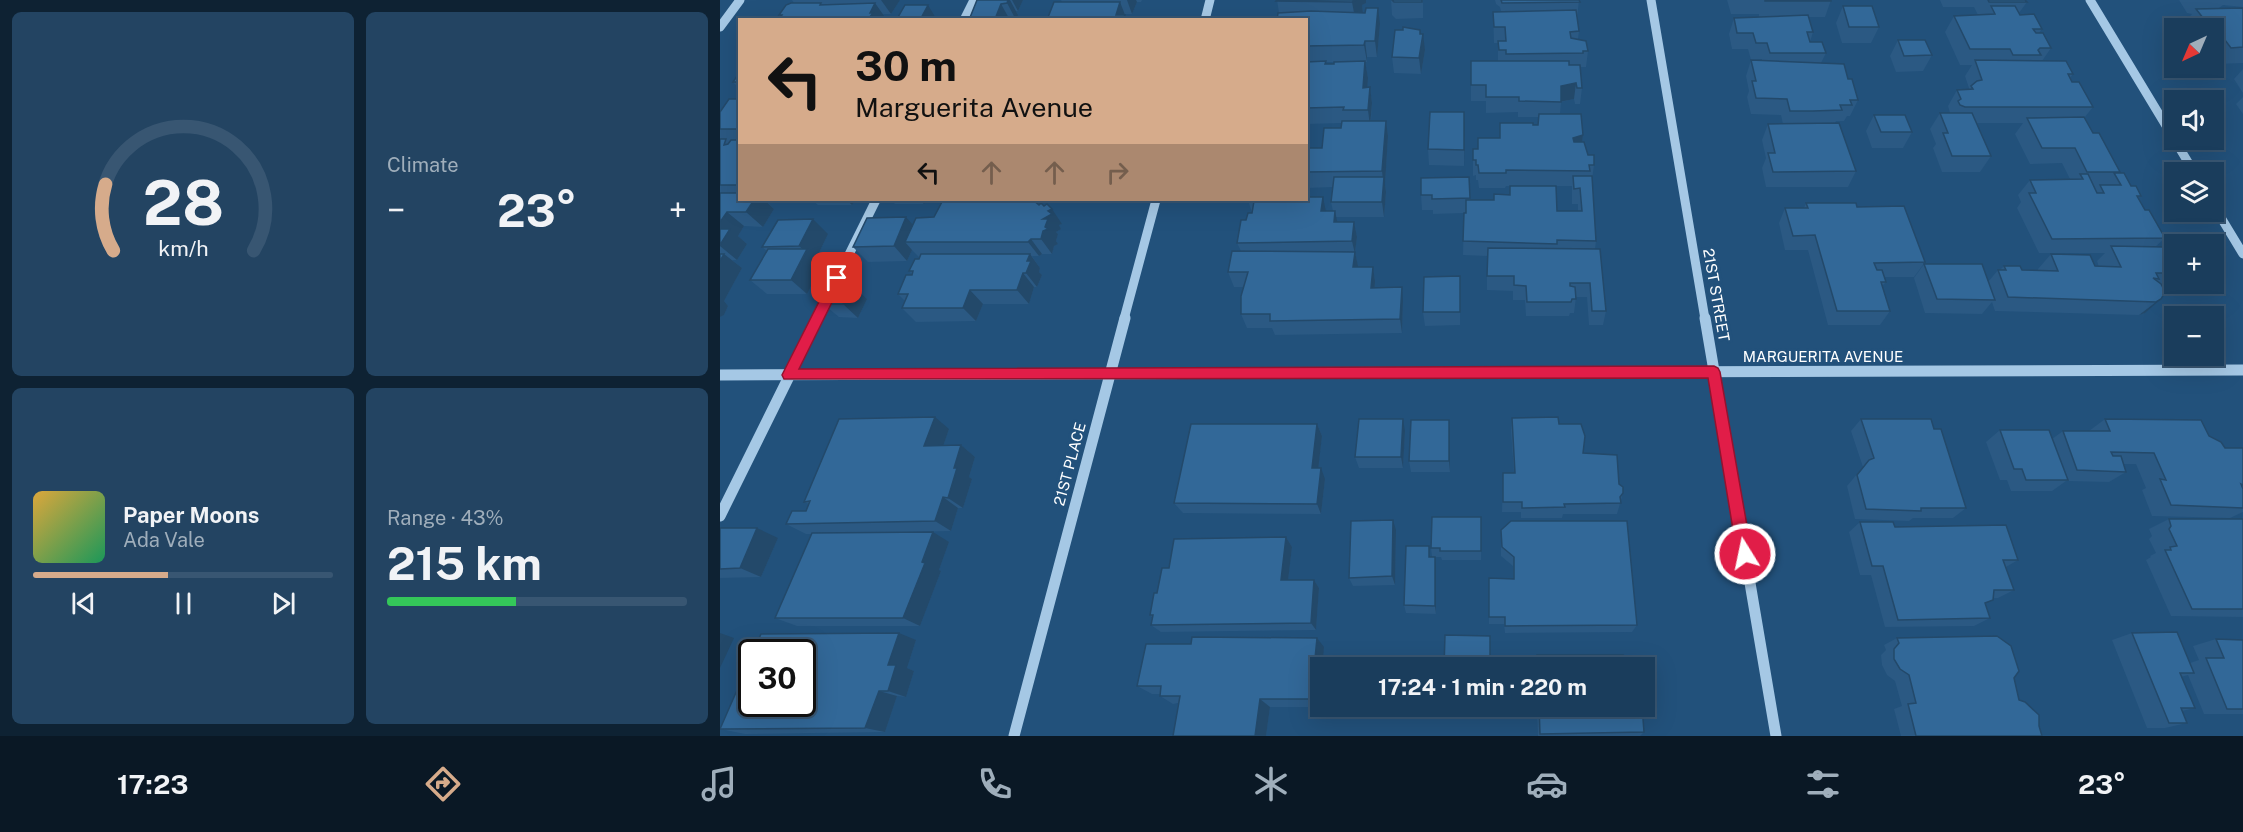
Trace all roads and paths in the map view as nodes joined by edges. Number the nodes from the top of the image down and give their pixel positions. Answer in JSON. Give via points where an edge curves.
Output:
{"nodes":[{"id":1,"x":740,"y":0,"type":"edge"},
{"id":2,"x":974,"y":0,"type":"edge"},
{"id":3,"x":1210,"y":0,"type":"edge"},
{"id":4,"x":1651,"y":0,"type":"edge"},
{"id":5,"x":2090,"y":0,"type":"edge"},
{"id":6,"x":965,"y":18,"type":"edge"},
{"id":7,"x":1206,"y":18,"type":"edge"},
{"id":8,"x":720,"y":27,"type":"edge"},
{"id":9,"x":2188,"y":162,"type":"edge"},
{"id":10,"x":876,"y":201,"type":"edge"},
{"id":11,"x":1156,"y":201,"type":"edge"},
{"id":12,"x":2224,"y":222,"type":"edge"},
{"id":13,"x":2243,"y":254,"type":"edge"},
{"id":14,"x":2243,"y":370,"type":"edge"},
{"id":15,"x":1714,"y":372,"type":"junction"},
{"id":16,"x":1109,"y":374,"type":"junction"},
{"id":17,"x":720,"y":375,"type":"edge"},
{"id":18,"x":789,"y":375,"type":"junction"},
{"id":19,"x":720,"y":516,"type":"edge"},
{"id":20,"x":1014,"y":736,"type":"edge"},
{"id":21,"x":1776,"y":736,"type":"edge"}],
"edges":[{"from":1,"to":8,"type":"street"},
{"from":2,"to":6,"type":"street"},
{"from":3,"to":7,"type":"street"},
{"from":4,"to":15,"type":"street","name":"21ST STREET"},
{"from":5,"to":9,"type":"street"},
{"from":10,"to":18,"type":"street"},
{"from":11,"to":16,"type":"street","name":"21ST PLACE"},
{"from":12,"to":13,"type":"street"},
{"from":14,"to":15,"type":"street","name":"MARGUERITA AVENUE"},
{"from":15,"to":16,"type":"street","name":"MARGUERITA AVENUE"},
{"from":15,"to":21,"type":"street","name":"21ST STREET"},
{"from":16,"to":18,"type":"street","name":"MARGUERITA AVENUE"},
{"from":16,"to":20,"type":"street","name":"21ST PLACE"},
{"from":17,"to":18,"type":"street","name":"MARGUERITA AVENUE"},
{"from":18,"to":19,"type":"street"}]}
